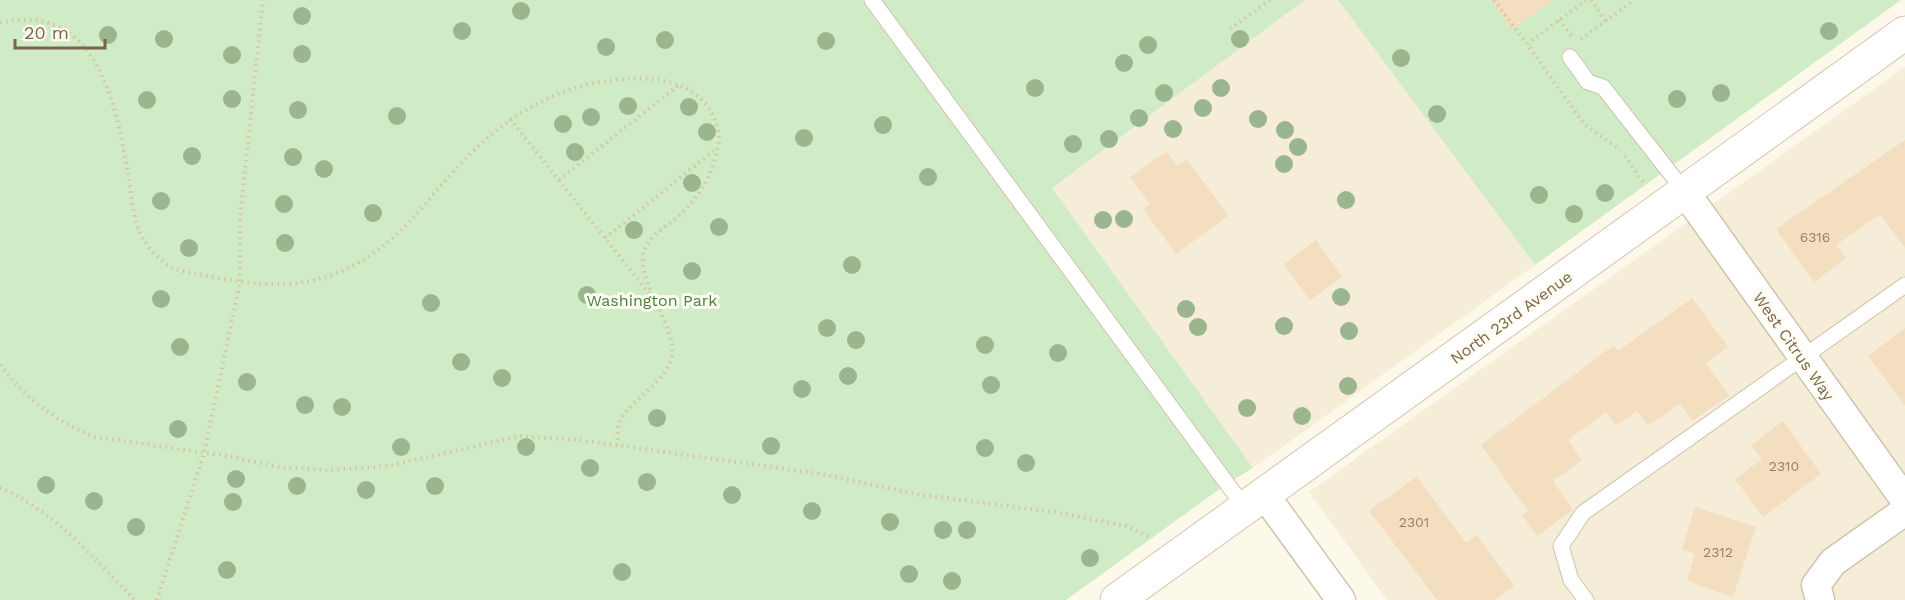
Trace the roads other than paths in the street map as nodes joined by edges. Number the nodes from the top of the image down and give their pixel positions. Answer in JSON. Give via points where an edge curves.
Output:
{"nodes":[{"id":1,"x":872,"y":0,"type":"edge"},
{"id":2,"x":1905,"y":33,"type":"edge"},
{"id":3,"x":1570,"y":57,"type":"dead end"},
{"id":4,"x":1685,"y":192,"type":"junction"},
{"id":5,"x":1905,"y":285,"type":"edge"},
{"id":6,"x":1803,"y":358,"type":"junction"},
{"id":7,"x":1905,"y":500,"type":"edge"},
{"id":8,"x":1254,"y":501,"type":"junction"},
{"id":9,"x":1905,"y":511,"type":"edge"},
{"id":10,"x":1117,"y":600,"type":"edge"},
{"id":11,"x":1341,"y":600,"type":"edge"},
{"id":12,"x":1586,"y":600,"type":"edge"},
{"id":13,"x":1820,"y":600,"type":"edge"}],
"edges":[{"from":1,"to":8,"type":"lane"},
{"from":2,"to":4,"type":"street","name":"North 23rd Avenue"},
{"from":3,"to":4,"type":"lane","via":[[1588,82],[1603,87]]},
{"from":4,"to":6,"type":"street","name":"West Citrus Way"},
{"from":4,"to":8,"type":"street","name":"North 23rd Avenue"},
{"from":5,"to":6,"type":"lane"},
{"from":6,"to":7,"type":"street","name":"West Citrus Way"},
{"from":6,"to":12,"type":"lane","via":[[1583,513],[1562,546],[1571,580]]},
{"from":8,"to":10,"type":"street","name":"North 23rd Avenue"},
{"from":8,"to":11,"type":"street"},
{"from":9,"to":13,"type":"street","via":[[1833,562],[1816,585]]}]}
